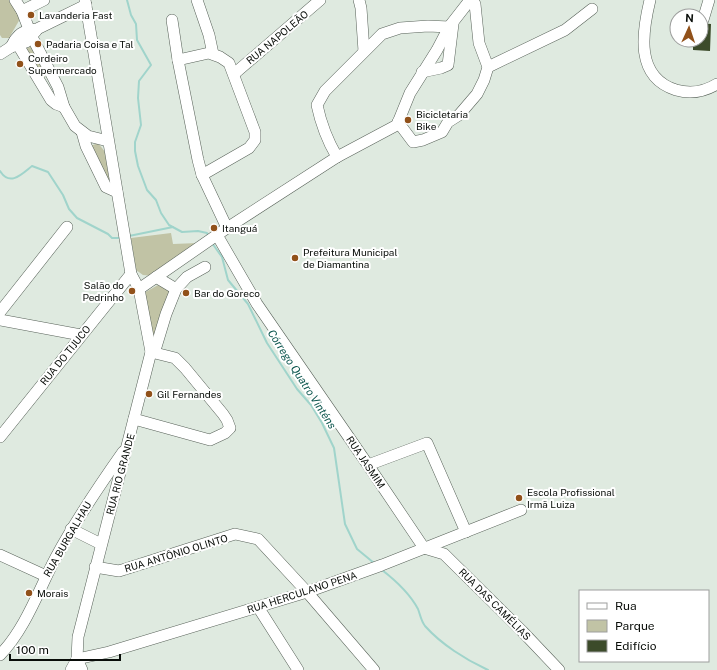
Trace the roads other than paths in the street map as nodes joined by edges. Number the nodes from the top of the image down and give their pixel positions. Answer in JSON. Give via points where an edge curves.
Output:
{"nodes":[{"id":1,"x":15,"y":0,"type":"edge"},
{"id":2,"x":44,"y":0,"type":"edge"},
{"id":3,"x":197,"y":0,"type":"edge"},
{"id":4,"x":320,"y":0,"type":"edge"},
{"id":5,"x":359,"y":0,"type":"edge"},
{"id":6,"x":471,"y":0,"type":"edge"},
{"id":7,"x":650,"y":0,"type":"edge"},
{"id":8,"x":85,"y":3,"type":"edge"},
{"id":9,"x":310,"y":4,"type":"edge"},
{"id":10,"x":592,"y":9,"type":"dead end"},
{"id":11,"x":22,"y":11,"type":"junction"},
{"id":12,"x":172,"y":20,"type":"dead end"},
{"id":13,"x":451,"y":25,"type":"junction"},
{"id":14,"x":33,"y":32,"type":"junction"},
{"id":15,"x":14,"y":44,"type":"junction"},
{"id":16,"x":364,"y":51,"type":"junction"},
{"id":17,"x":0,"y":54,"type":"edge"},
{"id":18,"x":213,"y":54,"type":"junction"},
{"id":19,"x":178,"y":60,"type":"junction"},
{"id":20,"x":488,"y":68,"type":"junction"},
{"id":21,"x":422,"y":72,"type":"junction"},
{"id":22,"x":234,"y":74,"type":"junction"},
{"id":23,"x":52,"y":76,"type":"junction"},
{"id":24,"x":40,"y":84,"type":"junction"},
{"id":25,"x":717,"y":84,"type":"edge"},
{"id":26,"x":64,"y":107,"type":"junction"},
{"id":27,"x":398,"y":122,"type":"junction"},
{"id":28,"x":82,"y":132,"type":"junction"},
{"id":29,"x":108,"y":141,"type":"junction"},
{"id":30,"x":337,"y":157,"type":"junction"},
{"id":31,"x":202,"y":175,"type":"junction"},
{"id":32,"x":117,"y":192,"type":"junction"},
{"id":33,"x":66,"y":227,"type":"dead end"},
{"id":34,"x":227,"y":228,"type":"junction"},
{"id":35,"x":213,"y":238,"type":"junction"},
{"id":36,"x":178,"y":262,"type":"junction"},
{"id":37,"x":205,"y":267,"type":"dead end"},
{"id":38,"x":131,"y":274,"type":"junction"},
{"id":39,"x":156,"y":277,"type":"junction"},
{"id":40,"x":187,"y":277,"type":"junction"},
{"id":41,"x":139,"y":289,"type":"junction"},
{"id":42,"x":176,"y":289,"type":"junction"},
{"id":43,"x":0,"y":312,"type":"edge"},
{"id":44,"x":0,"y":320,"type":"edge"},
{"id":45,"x":81,"y":335,"type":"junction"},
{"id":46,"x":151,"y":352,"type":"junction"},
{"id":47,"x":134,"y":419,"type":"junction"},
{"id":48,"x":0,"y":437,"type":"edge"},
{"id":49,"x":127,"y":448,"type":"junction"},
{"id":50,"x":368,"y":465,"type":"junction"},
{"id":51,"x":521,"y":510,"type":"dead end"},
{"id":52,"x":71,"y":529,"type":"junction"},
{"id":53,"x":466,"y":532,"type":"junction"},
{"id":54,"x":101,"y":544,"type":"junction"},
{"id":55,"x":424,"y":548,"type":"junction"},
{"id":56,"x":0,"y":555,"type":"edge"},
{"id":57,"x":95,"y":567,"type":"junction"},
{"id":58,"x":46,"y":576,"type":"junction"},
{"id":59,"x":307,"y":592,"type":"junction"},
{"id":60,"x":258,"y":607,"type":"junction"},
{"id":61,"x":0,"y":655,"type":"edge"},
{"id":62,"x":77,"y":659,"type":"junction"},
{"id":63,"x":71,"y":670,"type":"edge"},
{"id":64,"x":82,"y":670,"type":"edge"},
{"id":65,"x":298,"y":670,"type":"edge"},
{"id":66,"x":374,"y":670,"type":"edge"},
{"id":67,"x":559,"y":670,"type":"edge"}],
"edges":[{"from":1,"to":11,"type":"street"},
{"from":2,"to":11,"type":"street"},
{"from":3,"to":18,"type":"street"},
{"from":4,"to":9,"type":"street","name":"RUA NAPOLEÃO"},
{"from":5,"to":16,"type":"street"},
{"from":6,"to":13,"type":"street"},
{"from":6,"to":20,"type":"street","via":[[475,4],[479,43]]},
{"from":7,"to":25,"type":"street","via":[[644,39],[650,72],[663,84],[685,92],[699,92]]},
{"from":8,"to":14,"type":"street"},
{"from":8,"to":29,"type":"street","name":"RUA RIO GRANDE"},
{"from":9,"to":22,"type":"street","name":"RUA NAPOLEÃO"},
{"from":10,"to":20,"type":"street","via":[[565,30]]},
{"from":11,"to":14,"type":"street"},
{"from":12,"to":19,"type":"street"},
{"from":13,"to":16,"type":"street","via":[[400,28],[382,34]]},
{"from":13,"to":21,"type":"street"},
{"from":13,"to":21,"type":"street","via":[[448,65]]},
{"from":14,"to":15,"type":"street","via":[[26,42]]},
{"from":14,"to":23,"type":"street"},
{"from":15,"to":17,"type":"street"},
{"from":15,"to":24,"type":"street"},
{"from":16,"to":30,"type":"street","via":[[325,91],[317,105],[322,127]]},
{"from":18,"to":19,"type":"street"},
{"from":18,"to":22,"type":"street","via":[[229,63]]},
{"from":19,"to":31,"type":"street"},
{"from":20,"to":27,"type":"street","via":[[477,94],[448,122],[442,132],[413,142]]},
{"from":21,"to":27,"type":"street"},
{"from":22,"to":31,"type":"street","via":[[253,126],[255,140],[249,148]]},
{"from":23,"to":24,"type":"street"},
{"from":23,"to":26,"type":"street"},
{"from":24,"to":26,"type":"street","via":[[51,100]]},
{"from":26,"to":28,"type":"street","via":[[75,126]]},
{"from":27,"to":30,"type":"street","via":[[397,125]]},
{"from":28,"to":29,"type":"street"},
{"from":28,"to":32,"type":"street","via":[[106,187]]},
{"from":29,"to":32,"type":"street","name":"RUA RIO GRANDE"},
{"from":30,"to":34,"type":"street"},
{"from":31,"to":34,"type":"street"},
{"from":32,"to":38,"type":"street","name":"RUA RIO GRANDE"},
{"from":33,"to":43,"type":"street"},
{"from":34,"to":35,"type":"street"},
{"from":35,"to":36,"type":"street"},
{"from":35,"to":50,"type":"street","name":"RUA JASMIM"},
{"from":36,"to":39,"type":"street"},
{"from":36,"to":40,"type":"street"},
{"from":37,"to":40,"type":"street"},
{"from":38,"to":41,"type":"street","name":"RUA RIO GRANDE"},
{"from":38,"to":45,"type":"street","name":"RUA DO TIJUCO"},
{"from":39,"to":41,"type":"street"},
{"from":39,"to":42,"type":"street"},
{"from":40,"to":42,"type":"street"},
{"from":41,"to":46,"type":"street","name":"RUA RIO GRANDE"},
{"from":42,"to":46,"type":"street","via":[[156,347]]},
{"from":44,"to":45,"type":"street"},
{"from":45,"to":48,"type":"street","name":"RUA DO TIJUCO"},
{"from":46,"to":47,"type":"street","name":"RUA RIO GRANDE"},
{"from":46,"to":47,"type":"street","via":[[175,358],[223,414],[230,428],[210,440]]},
{"from":47,"to":49,"type":"street","name":"RUA RIO GRANDE"},
{"from":49,"to":52,"type":"street","name":"RUA BURGALHAU"},
{"from":49,"to":54,"type":"street","name":"RUA RIO GRANDE"},
{"from":50,"to":53,"type":"street","via":[[427,443]]},
{"from":50,"to":55,"type":"street","name":"RUA JASMIM"},
{"from":51,"to":53,"type":"street","name":"RUA HERCULANO PENA"},
{"from":52,"to":54,"type":"street"},
{"from":52,"to":58,"type":"street","name":"RUA BURGALHAU"},
{"from":53,"to":55,"type":"street","name":"RUA HERCULANO PENA"},
{"from":54,"to":57,"type":"street","name":"RUA RIO GRANDE"},
{"from":55,"to":59,"type":"street","name":"RUA HERCULANO PENA"},
{"from":55,"to":67,"type":"street","name":"RUA DAS CAMÉLIAS","via":[[444,554]]},
{"from":56,"to":58,"type":"street"},
{"from":57,"to":59,"type":"street","name":"RUA ANTÔNIO OLINTO","via":[[119,570],[235,534],[258,540]]},
{"from":57,"to":62,"type":"street","name":"RUA RIO GRANDE","via":[[78,637]]},
{"from":58,"to":61,"type":"street","name":"RUA BURGALHAU","via":[[20,628]]},
{"from":59,"to":60,"type":"street","name":"RUA HERCULANO PENA"},
{"from":59,"to":66,"type":"street","name":"RUA ANTÔNIO OLINTO"},
{"from":60,"to":62,"type":"street","name":"RUA HERCULANO PENA","via":[[110,652]]},
{"from":60,"to":65,"type":"street"},
{"from":62,"to":63,"type":"street"},
{"from":62,"to":64,"type":"street"}]}
